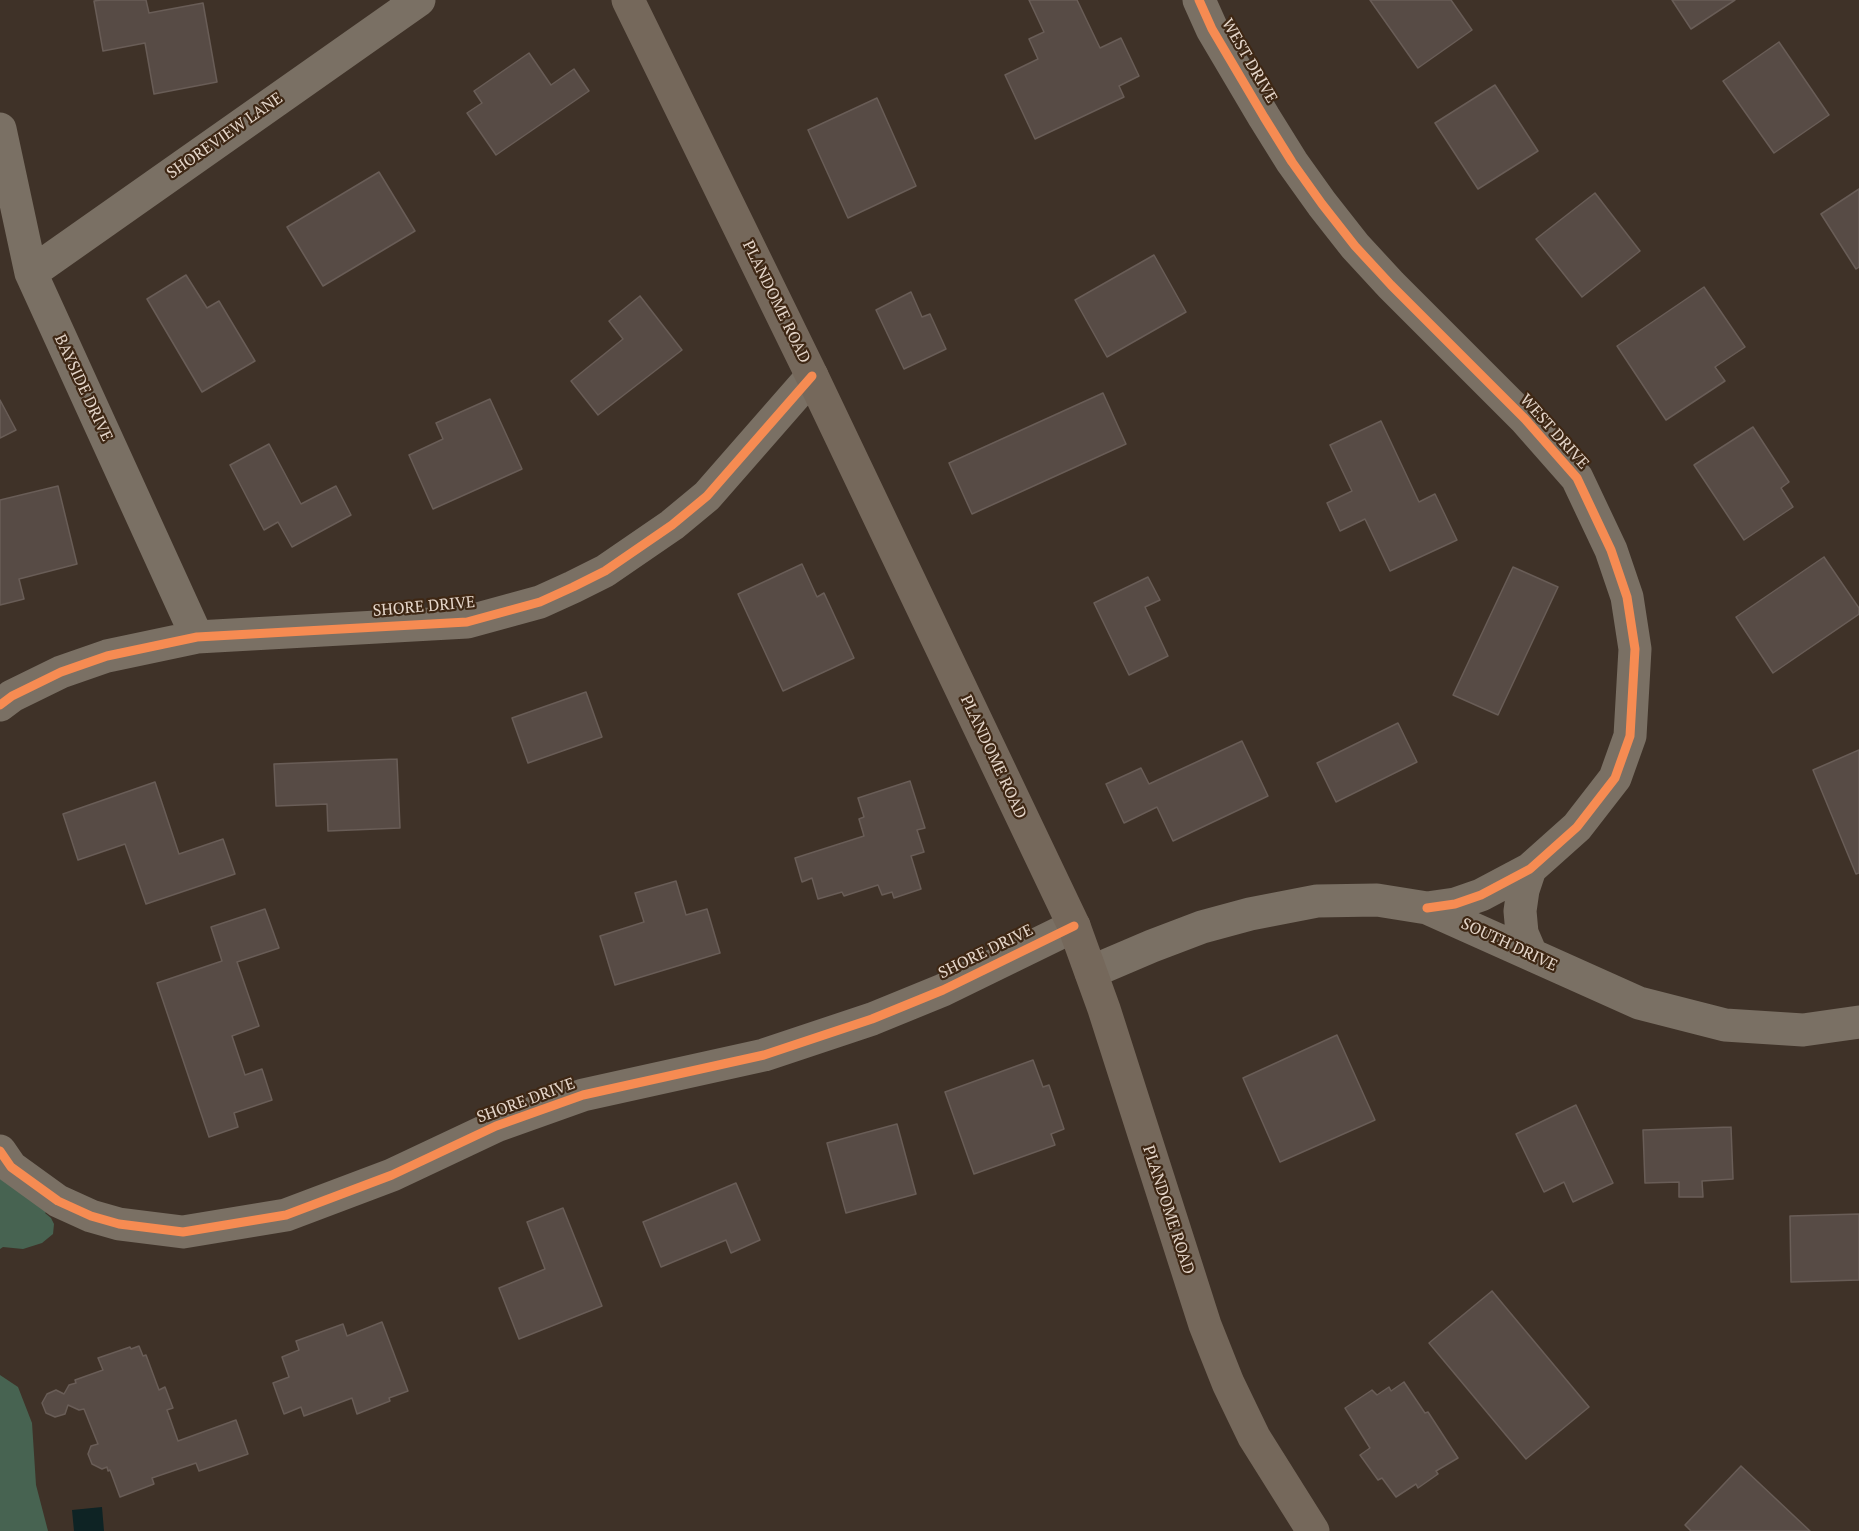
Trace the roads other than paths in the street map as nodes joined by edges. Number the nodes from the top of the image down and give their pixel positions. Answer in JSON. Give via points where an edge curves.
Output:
{"nodes":[{"id":1,"x":419,"y":0,"type":"edge"},
{"id":2,"x":628,"y":0,"type":"edge"},
{"id":3,"x":1199,"y":0,"type":"edge"},
{"id":4,"x":0,"y":129,"type":"edge"},
{"id":5,"x":31,"y":273,"type":"junction"},
{"id":6,"x":812,"y":376,"type":"junction"},
{"id":7,"x":197,"y":637,"type":"junction"},
{"id":8,"x":0,"y":705,"type":"edge"},
{"id":9,"x":1530,"y":869,"type":"junction"},
{"id":10,"x":1427,"y":908,"type":"junction"},
{"id":11,"x":1074,"y":926,"type":"junction"},
{"id":12,"x":1531,"y":954,"type":"junction"},
{"id":13,"x":1092,"y":972,"type":"junction"},
{"id":14,"x":1859,"y":1022,"type":"edge"},
{"id":15,"x":0,"y":1151,"type":"edge"},
{"id":16,"x":1313,"y":1531,"type":"edge"}],
"edges":[{"from":1,"to":5,"type":"street","name":"SHOREVIEW LANE"},
{"from":2,"to":6,"type":"main road","name":"PLANDOME ROAD"},
{"from":3,"to":9,"type":"street","name":"WEST DRIVE","via":[[1264,117],[1322,204],[1391,285],[1525,419],[1577,478],[1611,550],[1627,597],[1635,650],[1630,736],[1615,778],[1577,827]]},
{"from":4,"to":5,"type":"street","name":"BAYSIDE DRIVE"},
{"from":5,"to":7,"type":"street","name":"BAYSIDE DRIVE"},
{"from":6,"to":7,"type":"street","name":"SHORE DRIVE","via":[[706,496],[672,525],[605,571],[540,602],[467,622]]},
{"from":6,"to":11,"type":"main road","name":"PLANDOME ROAD"},
{"from":7,"to":8,"type":"street","name":"SHORE DRIVE","via":[[70,668]]},
{"from":9,"to":10,"type":"street","name":"WEST DRIVE","via":[[1481,895]]},
{"from":9,"to":12,"type":"street","via":[[1520,911],[1522,933]]},
{"from":10,"to":12,"type":"street","name":"SOUTH DRIVE"},
{"from":10,"to":13,"type":"street","name":"SOUTH DRIVE","via":[[1377,900],[1317,901],[1202,927]]},
{"from":11,"to":13,"type":"main road","name":"PLANDOME ROAD"},
{"from":11,"to":15,"type":"street","name":"SHORE DRIVE","via":[[872,1019],[764,1054],[583,1095],[496,1126],[392,1175],[286,1215],[183,1232],[119,1224],[58,1201],[11,1167]]},
{"from":12,"to":14,"type":"street","name":"SOUTH DRIVE","via":[[1640,1003],[1725,1025],[1803,1030]]},
{"from":13,"to":16,"type":"main road","name":"PLANDOME ROAD","via":[[1205,1325],[1254,1437]]}]}
